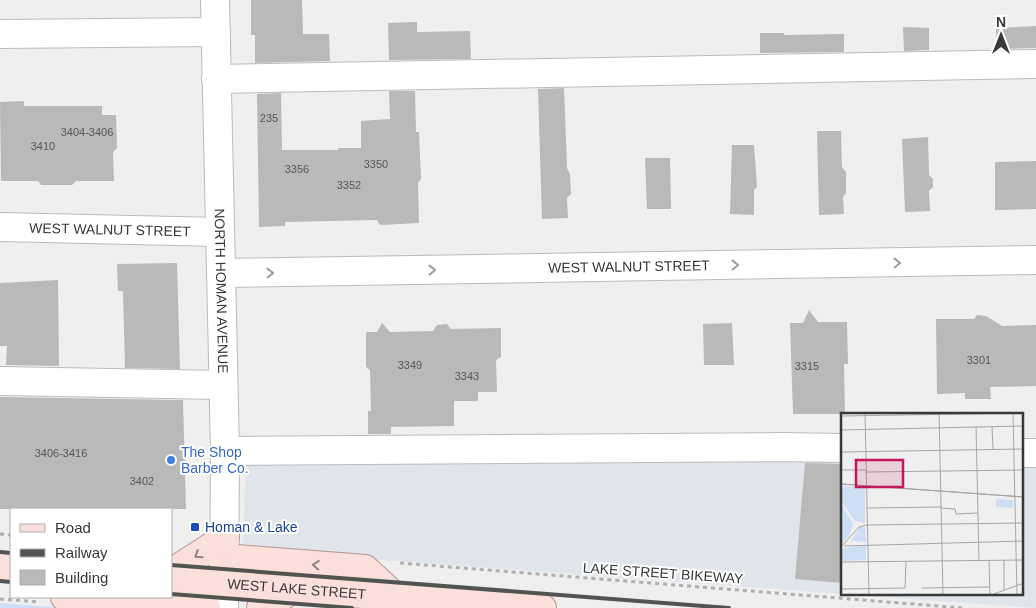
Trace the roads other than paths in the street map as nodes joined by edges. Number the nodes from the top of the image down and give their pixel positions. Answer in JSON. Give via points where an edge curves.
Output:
{"nodes":[{"id":1,"x":215,"y":0,"type":"edge"},
{"id":2,"x":216,"y":32,"type":"junction"},
{"id":3,"x":0,"y":34,"type":"edge"},
{"id":4,"x":1036,"y":64,"type":"edge"},
{"id":5,"x":216,"y":79,"type":"junction"},
{"id":6,"x":0,"y":227,"type":"edge"},
{"id":7,"x":220,"y":232,"type":"junction"},
{"id":8,"x":1036,"y":260,"type":"edge"},
{"id":9,"x":221,"y":273,"type":"junction"},
{"id":10,"x":0,"y":381,"type":"edge"},
{"id":11,"x":223,"y":385,"type":"junction"},
{"id":12,"x":841,"y":448,"type":"edge"},
{"id":13,"x":225,"y":451,"type":"junction"},
{"id":14,"x":224,"y":572,"type":"edge"},
{"id":15,"x":172,"y":573,"type":"edge"},
{"id":16,"x":172,"y":579,"type":"edge"},
{"id":17,"x":294,"y":589,"type":"junction"},
{"id":18,"x":394,"y":596,"type":"junction"},
{"id":19,"x":79,"y":598,"type":"edge"},
{"id":20,"x":206,"y":608,"type":"edge"},
{"id":21,"x":261,"y":608,"type":"edge"},
{"id":22,"x":534,"y":608,"type":"edge"},
{"id":23,"x":542,"y":608,"type":"edge"}],
"edges":[{"from":1,"to":2,"type":"street","name":"NORTH HOMAN AVENUE"},
{"from":2,"to":3,"type":"street"},
{"from":2,"to":5,"type":"street","name":"NORTH HOMAN AVENUE"},
{"from":4,"to":5,"type":"street"},
{"from":5,"to":7,"type":"street","name":"NORTH HOMAN AVENUE"},
{"from":6,"to":7,"type":"street","name":"WEST WALNUT STREET"},
{"from":7,"to":9,"type":"street","name":"NORTH HOMAN AVENUE"},
{"from":9,"to":8,"type":"street","name":"WEST WALNUT STREET","one_way":true},
{"from":9,"to":11,"type":"street","name":"NORTH HOMAN AVENUE"},
{"from":10,"to":11,"type":"street"},
{"from":11,"to":13,"type":"street","name":"NORTH HOMAN AVENUE"},
{"from":12,"to":13,"type":"street"},
{"from":13,"to":14,"type":"street","name":"NORTH HOMAN AVENUE"},
{"from":14,"to":15,"type":"main road","one_way":true},
{"from":14,"to":16,"type":"main road","name":"WEST LAKE STREET"},
{"from":14,"to":17,"type":"main road","name":"WEST LAKE STREET"},
{"from":18,"to":14,"type":"main road","one_way":true,"via":[[364,568]]},
{"from":17,"to":18,"type":"main road","name":"WEST LAKE STREET"},
{"from":17,"to":21,"type":"main road"},
{"from":18,"to":22,"type":"main road","name":"WEST LAKE STREET"},
{"from":19,"to":20,"type":"main road"},
{"from":22,"to":23,"type":"main road","name":"WEST LAKE STREET"}]}
